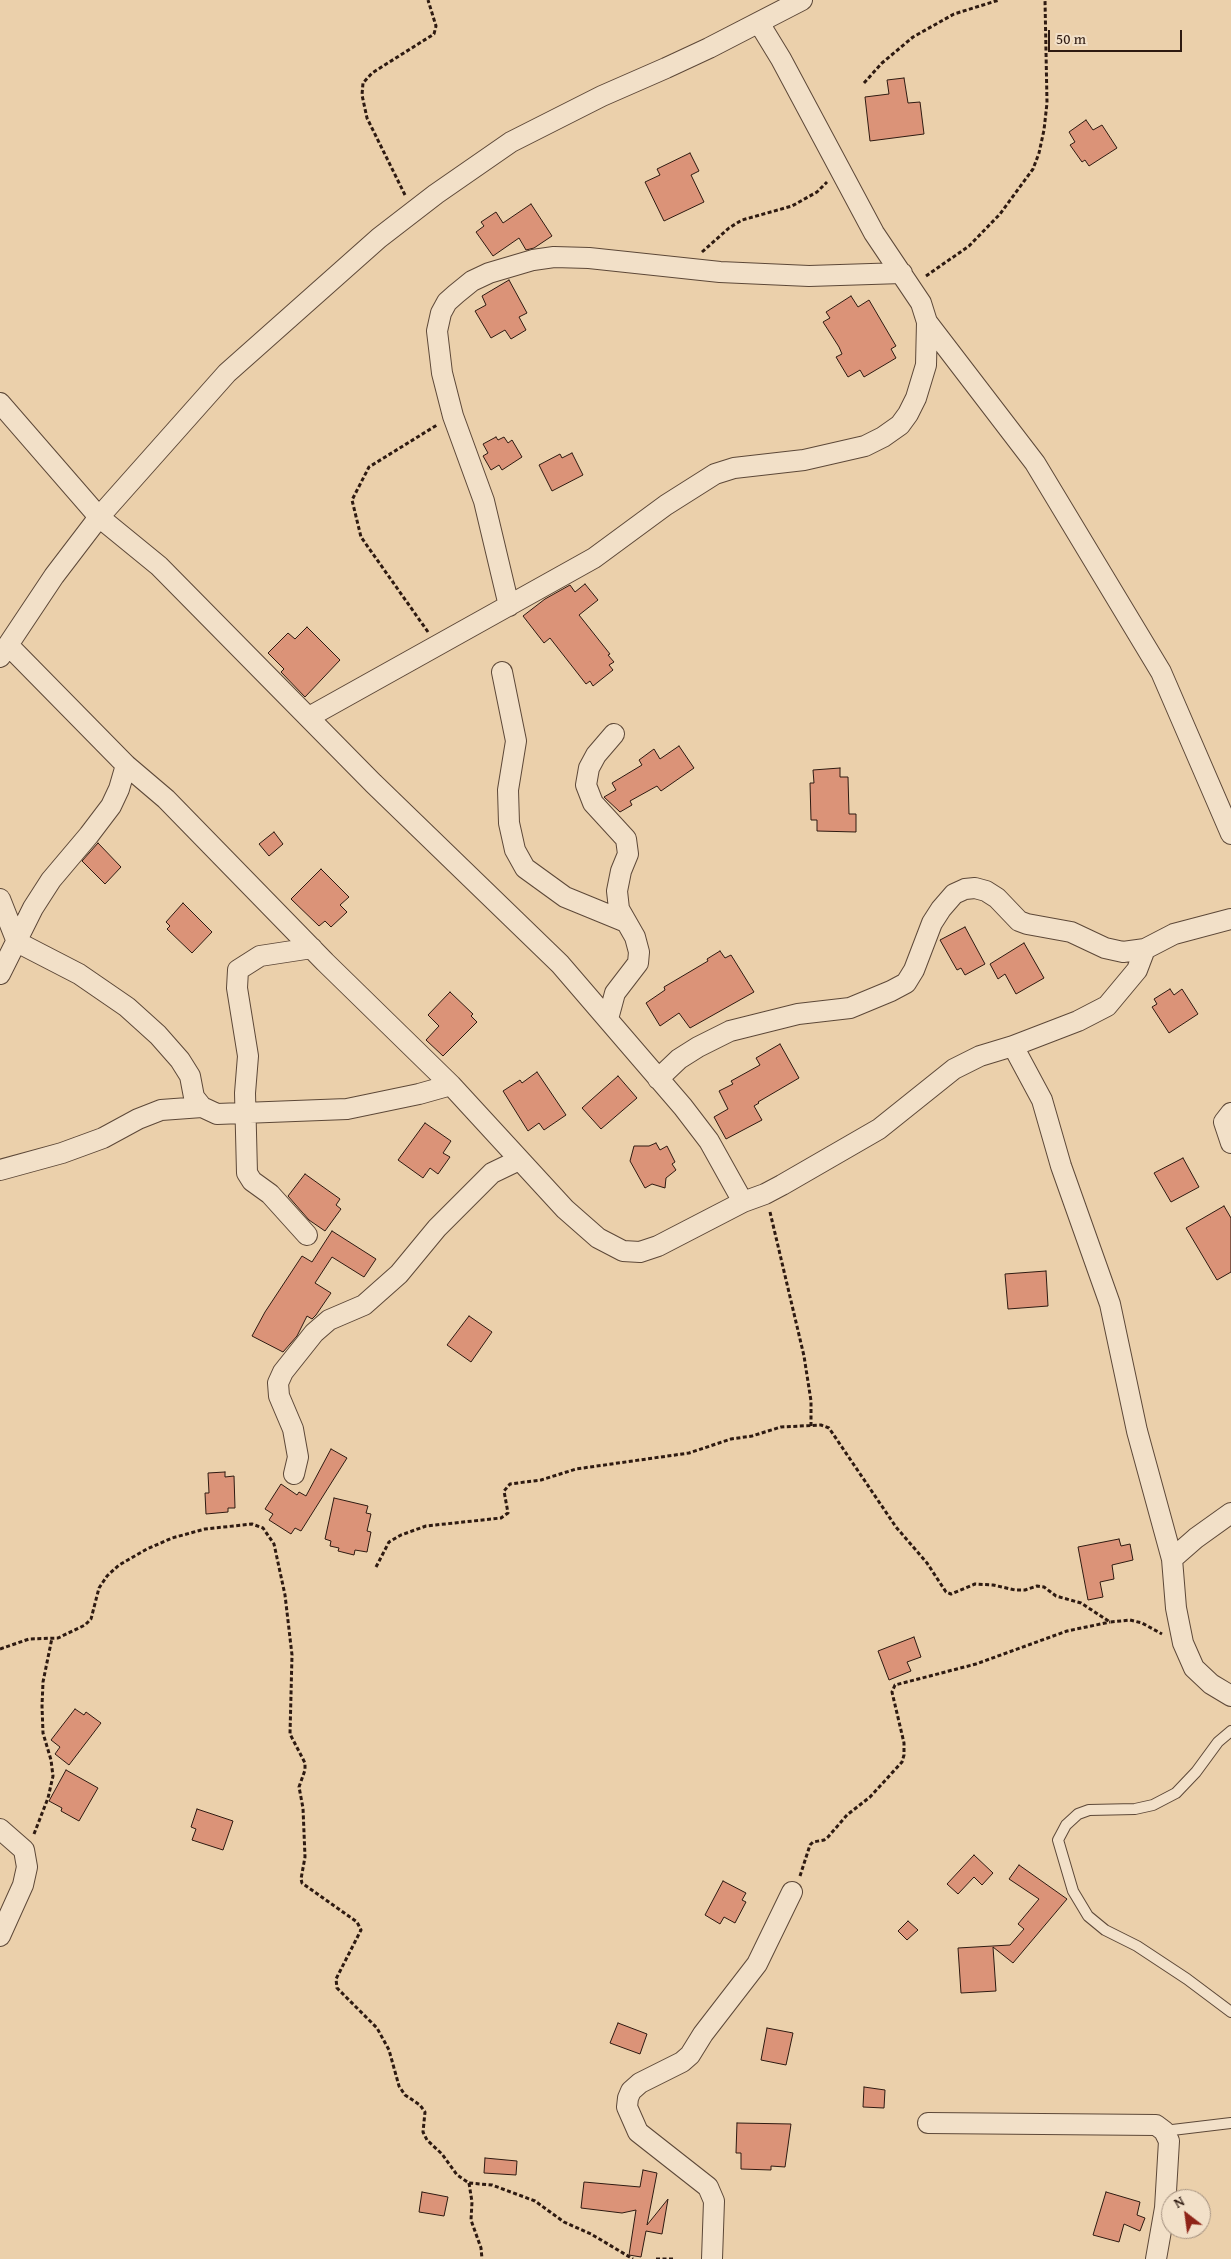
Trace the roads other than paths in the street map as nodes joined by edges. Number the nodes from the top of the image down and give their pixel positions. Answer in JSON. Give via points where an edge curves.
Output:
{"nodes":[{"id":1,"x":802,"y":0,"type":"edge"},
{"id":2,"x":759,"y":23,"type":"junction"},
{"id":3,"x":907,"y":280,"type":"junction"},
{"id":4,"x":927,"y":322,"type":"junction"},
{"id":5,"x":0,"y":403,"type":"edge"},
{"id":6,"x":99,"y":518,"type":"junction"},
{"id":7,"x":510,"y":606,"type":"junction"},
{"id":8,"x":4,"y":651,"type":"edge"},
{"id":9,"x":502,"y":672,"type":"dead end"},
{"id":10,"x":309,"y":717,"type":"junction"},
{"id":11,"x":614,"y":734,"type":"dead end"},
{"id":12,"x":126,"y":765,"type":"junction"},
{"id":13,"x":1231,"y":834,"type":"edge"},
{"id":14,"x":0,"y":900,"type":"edge"},
{"id":15,"x":1231,"y":919,"type":"edge"},
{"id":16,"x":626,"y":922,"type":"junction"},
{"id":17,"x":16,"y":942,"type":"junction"},
{"id":18,"x":312,"y":948,"type":"junction"},
{"id":19,"x":1145,"y":949,"type":"junction"},
{"id":20,"x":0,"y":974,"type":"edge"},
{"id":21,"x":608,"y":1019,"type":"junction"},
{"id":22,"x":1013,"y":1046,"type":"junction"},
{"id":23,"x":658,"y":1078,"type":"junction"},
{"id":24,"x":451,"y":1085,"type":"junction"},
{"id":25,"x":202,"y":1107,"type":"junction"},
{"id":26,"x":1231,"y":1113,"type":"edge"},
{"id":27,"x":244,"y":1114,"type":"junction"},
{"id":28,"x":1231,"y":1143,"type":"edge"},
{"id":29,"x":519,"y":1160,"type":"junction"},
{"id":30,"x":0,"y":1170,"type":"edge"},
{"id":31,"x":743,"y":1202,"type":"junction"},
{"id":32,"x":307,"y":1236,"type":"dead end"},
{"id":33,"x":294,"y":1474,"type":"dead end"},
{"id":34,"x":1231,"y":1513,"type":"edge"},
{"id":35,"x":1172,"y":1559,"type":"junction"},
{"id":36,"x":1231,"y":1696,"type":"edge"},
{"id":37,"x":1231,"y":1732,"type":"edge"},
{"id":38,"x":0,"y":1829,"type":"edge"},
{"id":39,"x":792,"y":1892,"type":"road end"},
{"id":40,"x":0,"y":1936,"type":"edge"},
{"id":41,"x":1231,"y":2012,"type":"edge"},
{"id":42,"x":928,"y":2123,"type":"dead end"},
{"id":43,"x":1231,"y":2123,"type":"edge"},
{"id":44,"x":1164,"y":2131,"type":"junction"},
{"id":45,"x":712,"y":2259,"type":"edge"},
{"id":46,"x":1156,"y":2259,"type":"edge"}],
"edges":[{"from":1,"to":2,"type":"street"},
{"from":2,"to":3,"type":"street","via":[[874,233]]},
{"from":2,"to":6,"type":"street","via":[[511,142],[413,211],[227,373]]},
{"from":3,"to":4,"type":"street","via":[[921,303]]},
{"from":3,"to":7,"type":"street","via":[[720,272],[554,257],[489,273],[472,281],[447,302],[440,313],[438,331],[442,373],[453,416],[484,501]]},
{"from":4,"to":7,"type":"street","via":[[926,365],[916,398],[900,425],[884,437],[834,454],[734,468],[715,474],[594,558]]},
{"from":4,"to":13,"type":"street","via":[[1035,463],[1161,672]]},
{"from":5,"to":6,"type":"street"},
{"from":6,"to":8,"type":"street","via":[[54,576]]},
{"from":6,"to":10,"type":"street","via":[[159,566]]},
{"from":7,"to":10,"type":"street"},
{"from":8,"to":12,"type":"street"},
{"from":9,"to":16,"type":"street","via":[[516,741],[508,790],[509,823],[515,850],[525,868],[565,897]]},
{"from":10,"to":21,"type":"street","via":[[560,964]]},
{"from":11,"to":16,"type":"street","via":[[593,762],[586,785],[593,803],[626,839],[628,854],[617,891],[619,909]]},
{"from":12,"to":17,"type":"street","via":[[111,806],[51,880]]},
{"from":12,"to":18,"type":"street","via":[[166,799]]},
{"from":14,"to":17,"type":"street"},
{"from":15,"to":19,"type":"street","via":[[1174,934]]},
{"from":16,"to":21,"type":"street","via":[[639,952],[638,963],[615,993]]},
{"from":17,"to":20,"type":"street"},
{"from":17,"to":25,"type":"street","via":[[79,974],[127,1007],[180,1060],[190,1076],[194,1096]]},
{"from":18,"to":24,"type":"street"},
{"from":18,"to":27,"type":"street","via":[[260,956],[238,970],[237,988],[248,1056]]},
{"from":19,"to":22,"type":"street","via":[[1137,970],[1107,1006]]},
{"from":19,"to":23,"type":"street","via":[[1123,952],[1105,948],[1071,932],[1027,924],[1019,921],[986,891],[965,889],[954,894],[937,916],[906,982],[850,1008],[798,1014],[730,1031],[679,1059]]},
{"from":21,"to":23,"type":"street"},
{"from":22,"to":31,"type":"street","via":[[980,1056],[954,1070],[879,1129],[766,1194]]},
{"from":22,"to":35,"type":"street","via":[[1042,1100],[1061,1166],[1110,1304],[1137,1431]]},
{"from":23,"to":31,"type":"street","via":[[709,1141]]},
{"from":24,"to":27,"type":"street","via":[[347,1109]]},
{"from":24,"to":29,"type":"street"},
{"from":25,"to":27,"type":"street","via":[[217,1114]]},
{"from":25,"to":30,"type":"street","via":[[161,1110],[103,1138]]},
{"from":26,"to":28,"type":"street","via":[[1224,1122]]},
{"from":27,"to":32,"type":"street","via":[[247,1173]]},
{"from":29,"to":31,"type":"street","via":[[564,1209],[598,1238],[623,1251],[640,1252],[658,1246]]},
{"from":29,"to":33,"type":"street","via":[[492,1173],[437,1228],[398,1274],[364,1305],[329,1320],[314,1332],[283,1372],[278,1383],[279,1396],[293,1429],[298,1457]]},
{"from":34,"to":35,"type":"street"},
{"from":35,"to":36,"type":"street","via":[[1183,1643],[1194,1668]]},
{"from":37,"to":41,"type":"lane","via":[[1218,1742],[1176,1793],[1134,1809],[1088,1810],[1066,1825],[1058,1840],[1073,1891],[1088,1916],[1187,1979]]},
{"from":38,"to":40,"type":"street","via":[[18,1843],[26,1858],[23,1886]]},
{"from":39,"to":45,"type":"street","via":[[756,1964],[690,2055],[640,2084],[628,2098],[627,2107],[638,2132],[708,2187],[714,2201]]},
{"from":42,"to":44,"type":"street","via":[[1156,2124]]},
{"from":43,"to":44,"type":"lane"},
{"from":44,"to":46,"type":"street","via":[[1169,2141],[1165,2208]]}]}
